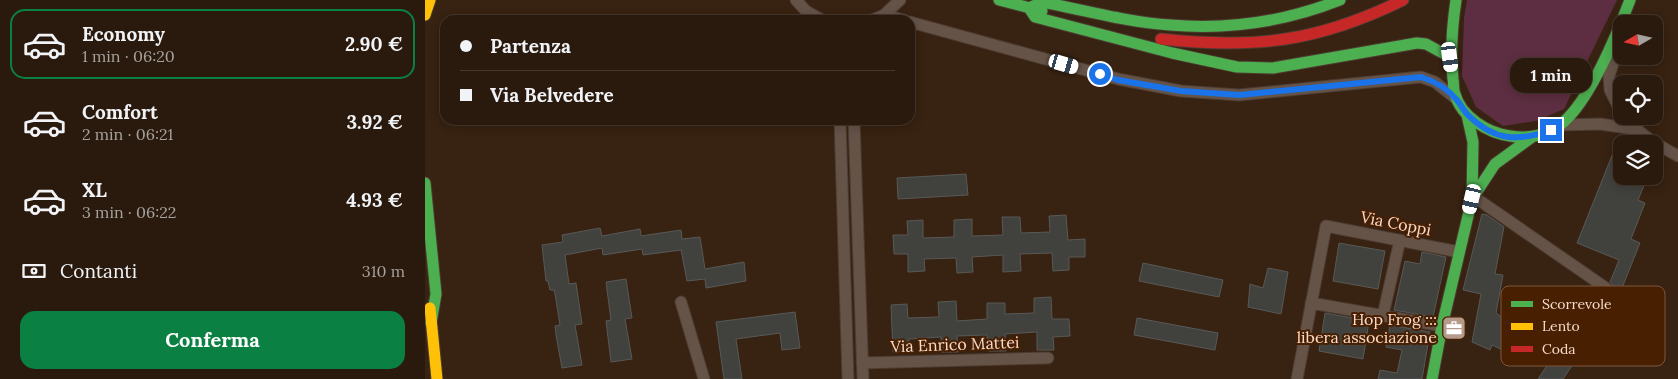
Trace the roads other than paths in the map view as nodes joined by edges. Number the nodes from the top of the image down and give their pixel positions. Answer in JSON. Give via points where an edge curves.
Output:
{"nodes":[{"id":1,"x":430,"y":0,"type":"edge"},
{"id":2,"x":785,"y":0,"type":"edge"},
{"id":3,"x":796,"y":0,"type":"edge"},
{"id":4,"x":900,"y":0,"type":"edge"},
{"id":5,"x":999,"y":0,"type":"edge"},
{"id":6,"x":1340,"y":0,"type":"edge"},
{"id":7,"x":1403,"y":0,"type":"edge"},
{"id":8,"x":1456,"y":0,"type":"edge"},
{"id":9,"x":1630,"y":0,"type":"edge"},
{"id":10,"x":1029,"y":8,"type":"junction"},
{"id":11,"x":806,"y":11,"type":"junction"},
{"id":12,"x":425,"y":15,"type":"edge"},
{"id":13,"x":813,"y":15,"type":"edge"},
{"id":14,"x":884,"y":15,"type":"edge"},
{"id":15,"x":1624,"y":15,"type":"edge"},
{"id":16,"x":915,"y":23,"type":"edge"},
{"id":17,"x":1613,"y":40,"type":"edge"},
{"id":18,"x":1450,"y":57,"type":"junction"},
{"id":19,"x":1613,"y":64,"type":"edge"},
{"id":20,"x":1613,"y":96,"type":"edge"},
{"id":21,"x":1455,"y":98,"type":"junction"},
{"id":22,"x":1467,"y":115,"type":"junction"},
{"id":23,"x":840,"y":125,"type":"edge"},
{"id":24,"x":854,"y":125,"type":"edge"},
{"id":25,"x":1561,"y":125,"type":"junction"},
{"id":26,"x":1631,"y":125,"type":"edge"},
{"id":27,"x":1634,"y":129,"type":"junction"},
{"id":28,"x":1532,"y":137,"type":"junction"},
{"id":29,"x":1678,"y":156,"type":"edge"},
{"id":30,"x":425,"y":183,"type":"edge"},
{"id":31,"x":1472,"y":199,"type":"junction"},
{"id":32,"x":1400,"y":240,"type":"junction"},
{"id":33,"x":1459,"y":252,"type":"junction"},
{"id":34,"x":425,"y":266,"type":"edge"},
{"id":35,"x":1603,"y":286,"type":"edge"},
{"id":36,"x":681,"y":302,"type":"dead end"},
{"id":37,"x":1311,"y":303,"type":"junction"},
{"id":38,"x":1383,"y":315,"type":"junction"},
{"id":39,"x":431,"y":323,"type":"junction"},
{"id":40,"x":1442,"y":326,"type":"junction"},
{"id":41,"x":1048,"y":358,"type":"dead end"},
{"id":42,"x":862,"y":363,"type":"junction"},
{"id":43,"x":437,"y":379,"type":"edge"},
{"id":44,"x":704,"y":379,"type":"edge"},
{"id":45,"x":848,"y":379,"type":"edge"},
{"id":46,"x":863,"y":379,"type":"edge"},
{"id":47,"x":1297,"y":379,"type":"edge"},
{"id":48,"x":1432,"y":379,"type":"edge"}],
"edges":[{"from":1,"to":12,"type":"main road"},
{"from":2,"to":11,"type":"street"},
{"from":3,"to":11,"type":"street"},
{"from":4,"to":14,"type":"street"},
{"from":5,"to":10,"type":"main road"},
{"from":6,"to":10,"type":"main road","via":[[1268,21],[1222,25],[1149,23],[1042,2]]},
{"from":7,"to":10,"type":"main road","via":[[1361,20],[1306,37],[1217,45],[1145,36]]},
{"from":8,"to":18,"type":"main road"},
{"from":9,"to":15,"type":"main road"},
{"from":10,"to":18,"type":"main road","via":[[1035,17],[1237,67],[1289,66],[1417,43],[1426,44]]},
{"from":11,"to":13,"type":"street"},
{"from":16,"to":21,"type":"street","via":[[1118,80],[1181,91],[1239,95],[1421,77],[1435,82]]},
{"from":17,"to":25,"type":"main road","via":[[1586,93]]},
{"from":18,"to":21,"type":"main road"},
{"from":19,"to":20,"type":"street","via":[[1609,76]]},
{"from":21,"to":22,"type":"main road"},
{"from":22,"to":28,"type":"main road","via":[[1495,134]]},
{"from":22,"to":31,"type":"main road","via":[[1473,145]]},
{"from":23,"to":45,"type":"street"},
{"from":24,"to":42,"type":"street"},
{"from":25,"to":27,"type":"street","via":[[1600,124]]},
{"from":25,"to":28,"type":"main road"},
{"from":26,"to":27,"type":"street"},
{"from":27,"to":29,"type":"street"},
{"from":28,"to":31,"type":"main road","via":[[1495,164]]},
{"from":30,"to":39,"type":"main road","via":[[435,294]]},
{"from":31,"to":33,"type":"main road"},
{"from":31,"to":35,"type":"street","via":[[1480,201]]},
{"from":32,"to":33,"type":"street","name":"Via Coppi"},
{"from":32,"to":37,"type":"street","name":"Via Coppi","via":[[1326,226]]},
{"from":32,"to":38,"type":"street"},
{"from":33,"to":40,"type":"main road"},
{"from":34,"to":39,"type":"main road"},
{"from":36,"to":44,"type":"street"},
{"from":37,"to":38,"type":"street"},
{"from":37,"to":47,"type":"street"},
{"from":38,"to":40,"type":"street"},
{"from":39,"to":43,"type":"main road"},
{"from":40,"to":48,"type":"main road"},
{"from":41,"to":42,"type":"street","name":"Via Enrico Mattei"},
{"from":42,"to":46,"type":"street"}]}
